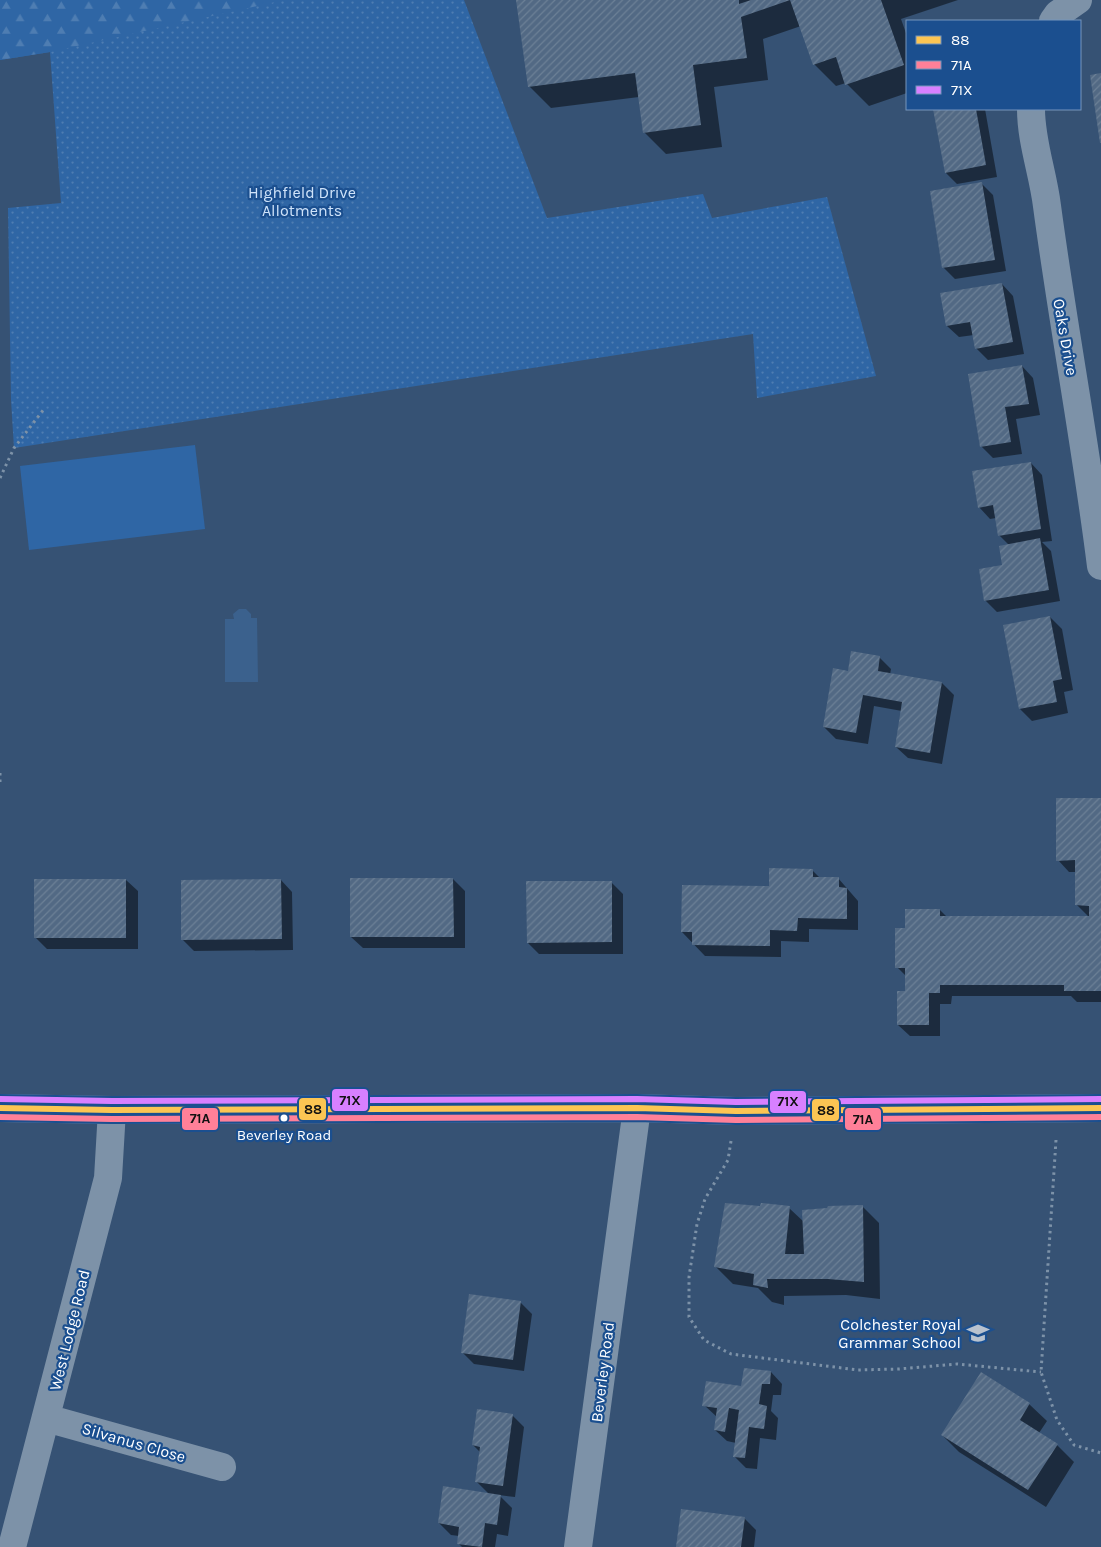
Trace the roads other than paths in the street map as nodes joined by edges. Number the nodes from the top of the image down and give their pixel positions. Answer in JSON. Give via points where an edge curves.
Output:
{"nodes":[{"id":1,"x":1078,"y":0,"type":"edge"},
{"id":2,"x":1054,"y":20,"type":"edge"},
{"id":3,"x":1031,"y":110,"type":"edge"},
{"id":4,"x":1101,"y":566,"type":"edge"},
{"id":5,"x":0,"y":1108,"type":"edge"},
{"id":6,"x":637,"y":1108,"type":"junction"},
{"id":7,"x":1101,"y":1108,"type":"edge"},
{"id":8,"x":112,"y":1110,"type":"junction"},
{"id":9,"x":46,"y":1418,"type":"junction"},
{"id":10,"x":222,"y":1467,"type":"dead end"},
{"id":11,"x":12,"y":1547,"type":"edge"},
{"id":12,"x":578,"y":1547,"type":"edge"}],
"edges":[{"from":1,"to":2,"type":"street"},
{"from":3,"to":4,"type":"street","name":"Oaks Drive"},
{"from":5,"to":8,"type":"main road"},
{"from":6,"to":7,"type":"main road","via":[[736,1111]]},
{"from":6,"to":8,"type":"main road"},
{"from":6,"to":12,"type":"street","name":"Beverley Road"},
{"from":8,"to":9,"type":"street","name":"West Lodge Road","via":[[108,1178]]},
{"from":9,"to":10,"type":"street","name":"Silvanus Close"},
{"from":9,"to":11,"type":"street","name":"West Lodge Road"}]}
